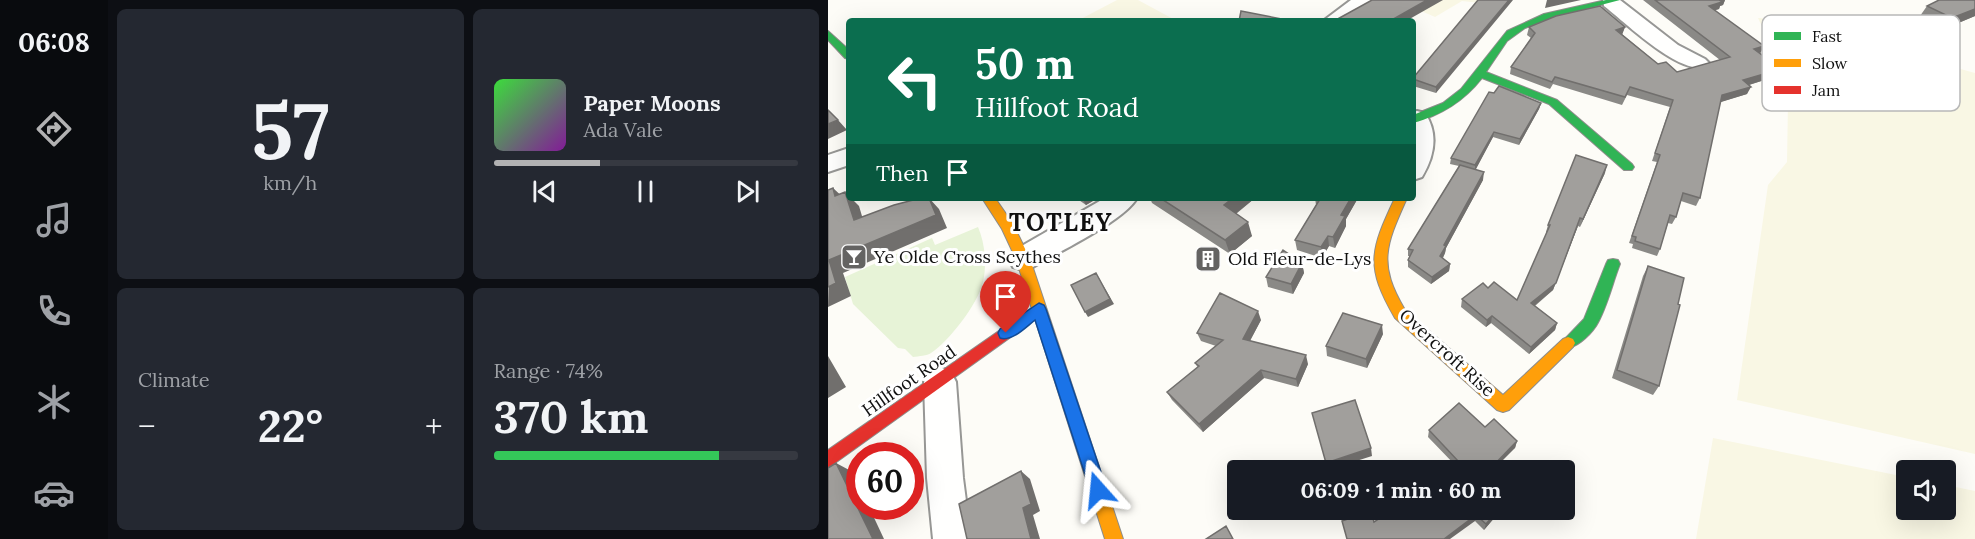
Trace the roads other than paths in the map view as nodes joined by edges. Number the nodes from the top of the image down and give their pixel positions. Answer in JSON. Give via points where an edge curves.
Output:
{"nodes":[{"id":1,"x":1364,"y":0,"type":"edge"},
{"id":2,"x":1613,"y":1,"type":"edge"},
{"id":3,"x":1337,"y":18,"type":"edge"},
{"id":4,"x":828,"y":34,"type":"edge"},
{"id":5,"x":846,"y":53,"type":"edge"},
{"id":6,"x":1698,"y":63,"type":"edge"},
{"id":7,"x":1481,"y":74,"type":"junction"},
{"id":8,"x":1416,"y":118,"type":"edge"},
{"id":9,"x":1416,"y":122,"type":"edge"},
{"id":10,"x":846,"y":157,"type":"edge"},
{"id":11,"x":828,"y":164,"type":"edge"},
{"id":12,"x":1416,"y":164,"type":"edge"},
{"id":13,"x":1628,"y":167,"type":"dead end"},
{"id":14,"x":990,"y":201,"type":"edge"},
{"id":15,"x":1120,"y":201,"type":"edge"},
{"id":16,"x":1400,"y":201,"type":"edge"},
{"id":17,"x":1023,"y":259,"type":"junction"},
{"id":18,"x":1613,"y":264,"type":"dead end"},
{"id":19,"x":1039,"y":309,"type":"junction"},
{"id":20,"x":940,"y":382,"type":"junction"},
{"id":21,"x":828,"y":460,"type":"edge"},
{"id":22,"x":952,"y":539,"type":"edge"},
{"id":23,"x":1114,"y":539,"type":"edge"}],
"edges":[{"from":1,"to":3,"type":"street"},
{"from":2,"to":6,"type":"street","via":[[1664,44]]},
{"from":2,"to":7,"type":"street","via":[[1523,26],[1506,37]]},
{"from":4,"to":5,"type":"street"},
{"from":7,"to":8,"type":"street","via":[[1459,99]]},
{"from":7,"to":13,"type":"street","via":[[1553,102]]},
{"from":9,"to":12,"type":"street","via":[[1423,147]]},
{"from":10,"to":11,"type":"street"},
{"from":14,"to":17,"type":"street"},
{"from":15,"to":17,"type":"street"},
{"from":16,"to":18,"type":"street","name":"Overcroft Rise","via":[[1378,256],[1379,270],[1392,302],[1400,314],[1503,405],[1590,323]]},
{"from":17,"to":19,"type":"street"},
{"from":19,"to":20,"type":"street","name":"Hillfoot Road"},
{"from":19,"to":23,"type":"street"},
{"from":20,"to":21,"type":"street","name":"Hillfoot Road"},
{"from":20,"to":22,"type":"street"}]}
